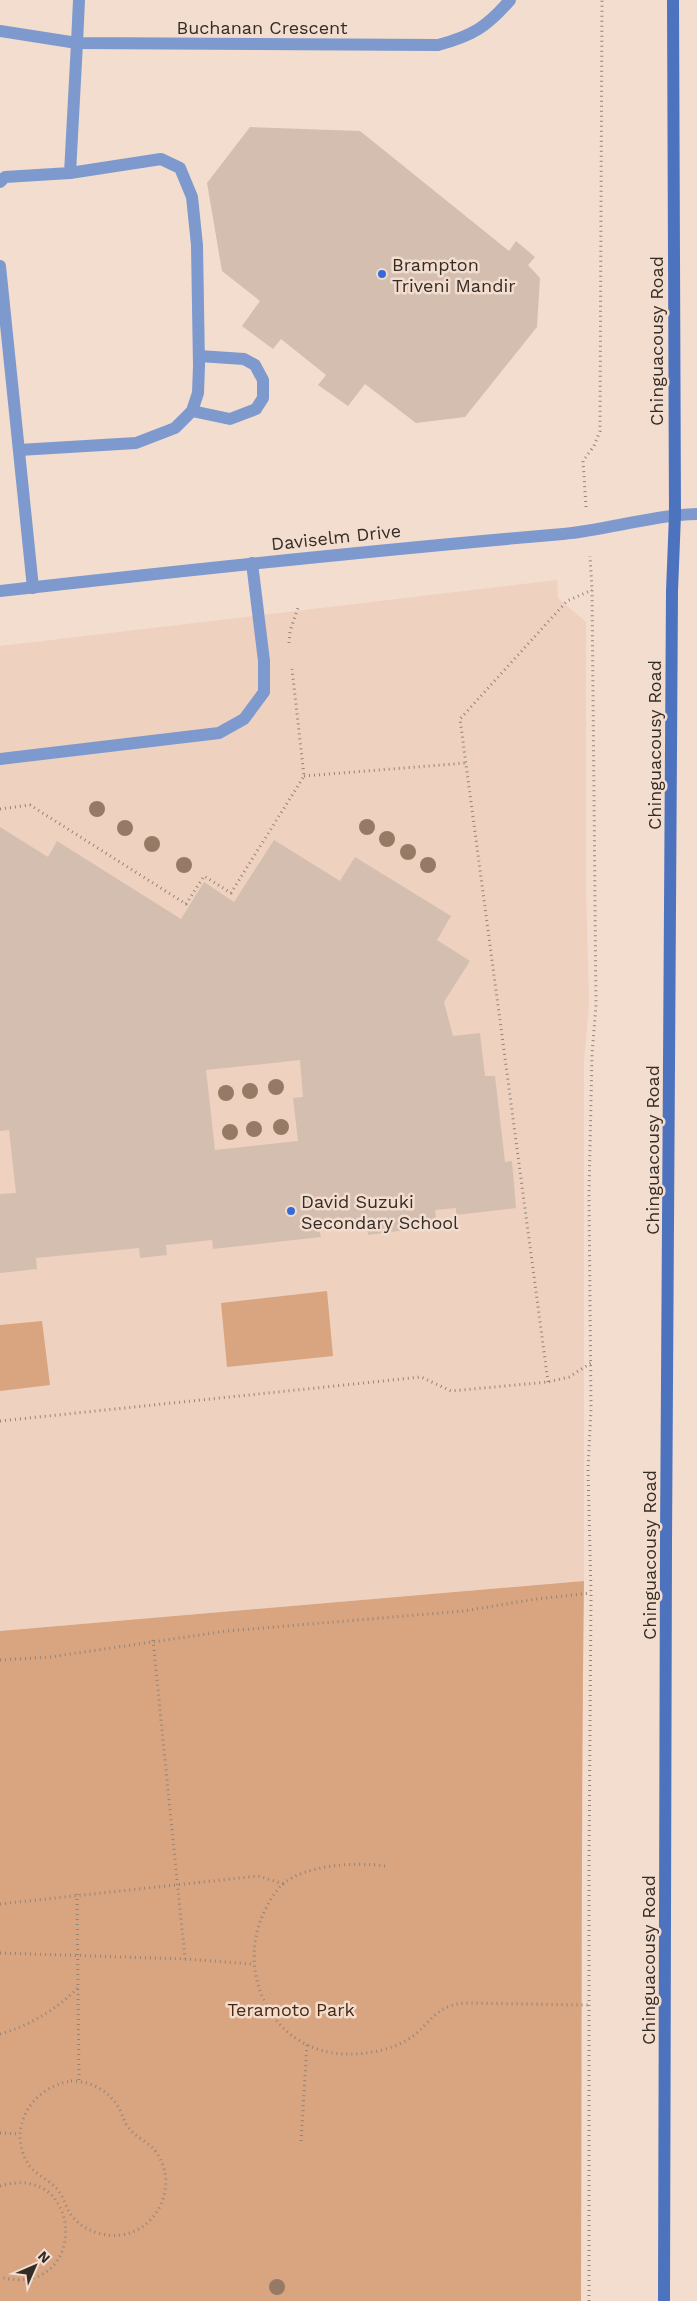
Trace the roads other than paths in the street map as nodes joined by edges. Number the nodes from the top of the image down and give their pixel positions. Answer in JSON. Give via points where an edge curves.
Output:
{"nodes":[{"id":1,"x":79,"y":0,"type":"edge"},
{"id":2,"x":510,"y":0,"type":"edge"},
{"id":3,"x":673,"y":0,"type":"edge"},
{"id":4,"x":0,"y":31,"type":"edge"},
{"id":5,"x":77,"y":44,"type":"junction"},
{"id":6,"x":70,"y":173,"type":"junction"},
{"id":7,"x":0,"y":182,"type":"edge"},
{"id":8,"x":0,"y":266,"type":"edge"},
{"id":9,"x":199,"y":356,"type":"junction"},
{"id":10,"x":192,"y":411,"type":"junction"},
{"id":11,"x":19,"y":450,"type":"junction"},
{"id":12,"x":697,"y":514,"type":"edge"},
{"id":13,"x":676,"y":515,"type":"junction"},
{"id":14,"x":252,"y":563,"type":"junction"},
{"id":15,"x":33,"y":588,"type":"junction"},
{"id":16,"x":0,"y":591,"type":"edge"},
{"id":17,"x":0,"y":759,"type":"edge"},
{"id":18,"x":664,"y":2301,"type":"edge"}],
"edges":[{"from":1,"to":5,"type":"street"},
{"from":2,"to":5,"type":"street","name":"Buchanan Crescent","via":[[491,22],[466,38],[438,45]]},
{"from":3,"to":13,"type":"main road","name":"Chinguacousy Road"},
{"from":4,"to":5,"type":"street","name":"Buchanan Crescent"},
{"from":5,"to":6,"type":"street"},
{"from":6,"to":7,"type":"street","via":[[5,177]]},
{"from":6,"to":9,"type":"street","via":[[161,159],[180,168],[192,197],[197,245]]},
{"from":8,"to":11,"type":"street"},
{"from":9,"to":10,"type":"street","via":[[198,393]]},
{"from":9,"to":10,"type":"street","via":[[244,359],[255,365],[263,380],[263,398],[256,409],[230,419]]},
{"from":10,"to":11,"type":"street","via":[[174,428],[136,443]]},
{"from":11,"to":15,"type":"street"},
{"from":12,"to":13,"type":"street","name":"Daviselm Drive"},
{"from":13,"to":14,"type":"street","name":"Daviselm Drive","via":[[588,531]]},
{"from":13,"to":18,"type":"main road","name":"Chinguacousy Road","via":[[672,591]]},
{"from":14,"to":15,"type":"street","name":"Daviselm Drive"},
{"from":14,"to":17,"type":"street","via":[[264,661],[264,692],[244,719],[219,733]]},
{"from":15,"to":16,"type":"street","name":"Daviselm Drive"}]}
